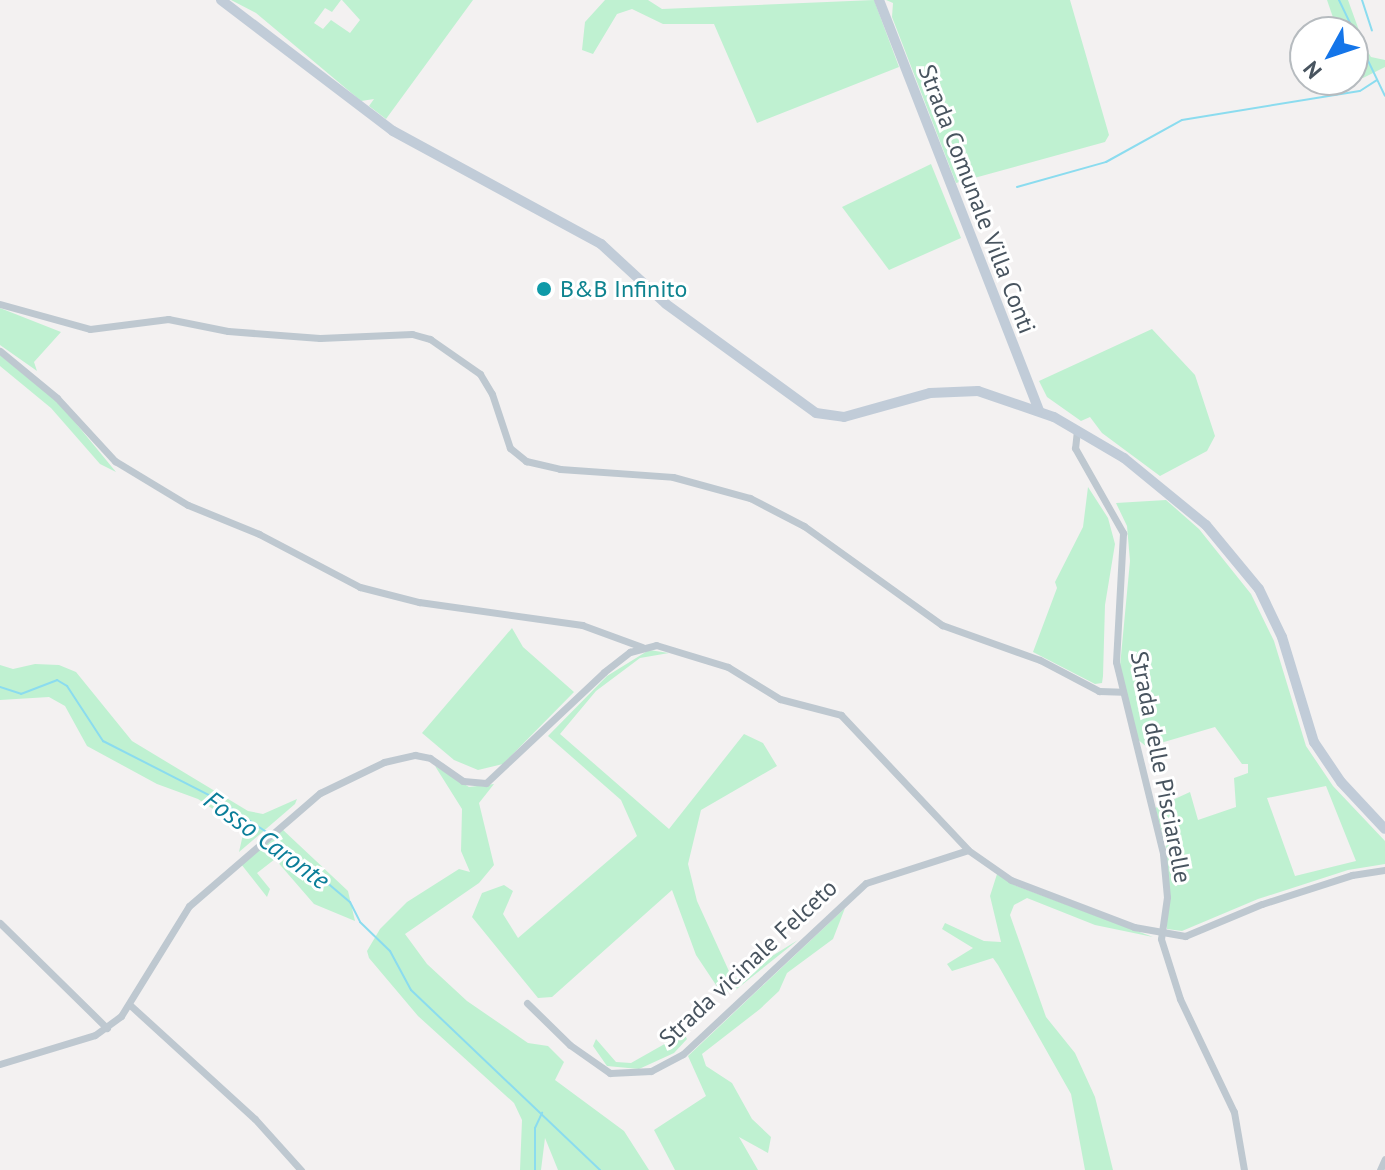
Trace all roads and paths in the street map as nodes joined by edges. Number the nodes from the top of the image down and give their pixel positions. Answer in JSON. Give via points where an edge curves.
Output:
{"nodes":[{"id":1,"x":221,"y":0,"type":"edge"},
{"id":2,"x":879,"y":0,"type":"edge"},
{"id":3,"x":0,"y":304,"type":"edge"},
{"id":4,"x":0,"y":351,"type":"edge"},
{"id":5,"x":1039,"y":410,"type":"junction"},
{"id":6,"x":1077,"y":430,"type":"junction"},
{"id":7,"x":642,"y":647,"type":"junction"},
{"id":8,"x":1122,"y":692,"type":"junction"},
{"id":9,"x":1385,"y":829,"type":"edge"},
{"id":10,"x":968,"y":850,"type":"junction"},
{"id":11,"x":1385,"y":870,"type":"edge"},
{"id":12,"x":0,"y":923,"type":"edge"},
{"id":13,"x":1160,"y":933,"type":"junction"},
{"id":14,"x":527,"y":1003,"type":"dead end"},
{"id":15,"x":130,"y":1005,"type":"junction"},
{"id":16,"x":107,"y":1028,"type":"junction"},
{"id":17,"x":0,"y":1064,"type":"edge"},
{"id":18,"x":1385,"y":1159,"type":"edge"},
{"id":19,"x":301,"y":1170,"type":"edge"},
{"id":20,"x":1244,"y":1170,"type":"edge"},
{"id":21,"x":1380,"y":1170,"type":"edge"}],
"edges":[{"from":1,"to":5,"type":"main road","via":[[406,140],[601,244],[666,304],[816,413],[844,417],[960,390],[995,394]]},
{"from":2,"to":5,"type":"main road","name":"Strada Comunale Villa Conti"},
{"from":3,"to":8,"type":"street","via":[[90,329],[168,319],[228,331],[320,338],[412,334],[430,339],[448,346],[488,384],[516,455],[560,469],[673,477],[750,498],[804,526],[942,625],[1040,660],[1099,691]]},
{"from":4,"to":7,"type":"street","via":[[57,398],[115,461],[188,505],[259,534],[360,587],[419,602],[582,625]]},
{"from":5,"to":6,"type":"main road"},
{"from":6,"to":8,"type":"street","name":"Strada delle Pisciarelle","via":[[1075,448],[1123,533],[1117,637]]},
{"from":6,"to":9,"type":"main road","via":[[1158,484],[1239,562],[1272,611],[1314,742],[1341,782]]},
{"from":7,"to":10,"type":"street","via":[[674,647],[701,655],[780,699],[841,715]]},
{"from":7,"to":15,"type":"street","via":[[604,672],[493,780],[471,784],[430,758],[406,755],[340,782],[288,817],[178,918]]},
{"from":8,"to":13,"type":"street","name":"Strada delle Pisciarelle","via":[[1163,854],[1167,897]]},
{"from":10,"to":13,"type":"street","via":[[1011,880]]},
{"from":10,"to":14,"type":"street","name":"Strada vicinale Felceto","via":[[866,883],[683,1054],[651,1071],[610,1073],[570,1045]]},
{"from":11,"to":13,"type":"street","via":[[1262,904],[1185,936]]},
{"from":12,"to":16,"type":"street"},
{"from":13,"to":20,"type":"street","name":"Strada delle Pisciarelle","via":[[1180,999],[1234,1112]]},
{"from":15,"to":16,"type":"street"},
{"from":15,"to":19,"type":"street","via":[[255,1119]]},
{"from":16,"to":17,"type":"street"},
{"from":18,"to":21,"type":"street"}]}
